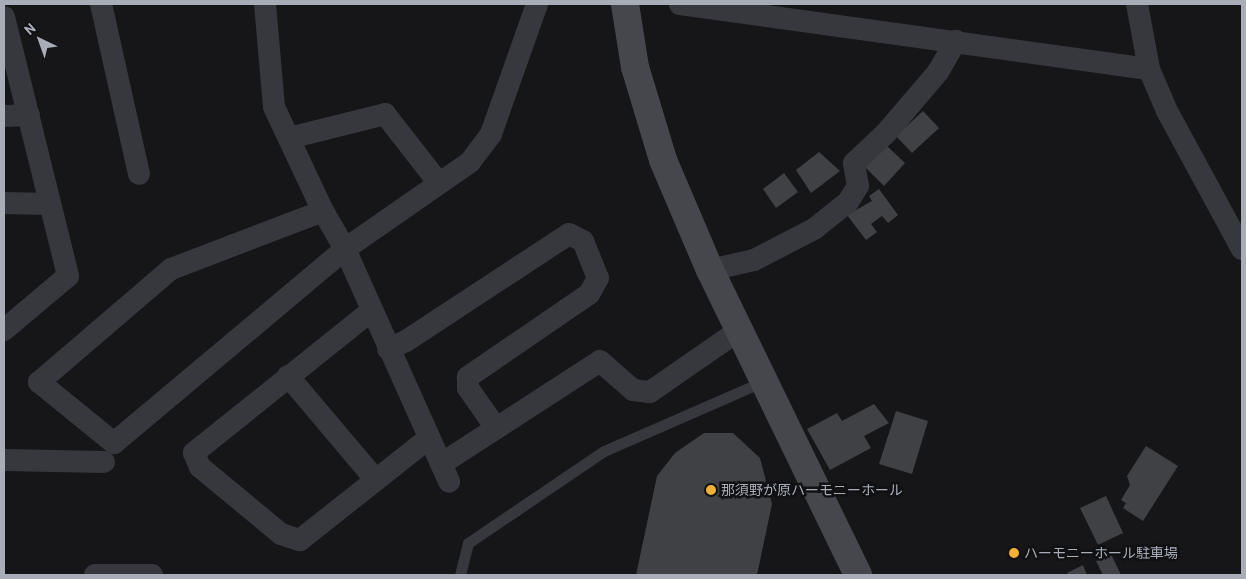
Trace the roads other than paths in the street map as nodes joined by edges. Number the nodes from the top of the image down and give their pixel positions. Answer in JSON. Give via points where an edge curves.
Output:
{"nodes":[{"id":1,"x":101,"y":4,"type":"edge"},
{"id":2,"x":265,"y":4,"type":"edge"},
{"id":3,"x":537,"y":4,"type":"edge"},
{"id":4,"x":625,"y":4,"type":"edge"},
{"id":5,"x":680,"y":4,"type":"edge"},
{"id":6,"x":1137,"y":4,"type":"edge"},
{"id":7,"x":4,"y":21,"type":"edge"},
{"id":8,"x":956,"y":41,"type":"junction"},
{"id":9,"x":1149,"y":69,"type":"junction"},
{"id":10,"x":29,"y":115,"type":"junction"},
{"id":11,"x":4,"y":116,"type":"edge"},
{"id":12,"x":289,"y":138,"type":"junction"},
{"id":13,"x":139,"y":174,"type":"dead end"},
{"id":14,"x":438,"y":182,"type":"junction"},
{"id":15,"x":4,"y":203,"type":"edge"},
{"id":16,"x":49,"y":204,"type":"junction"},
{"id":17,"x":323,"y":211,"type":"junction"},
{"id":18,"x":345,"y":249,"type":"junction"},
{"id":19,"x":1242,"y":249,"type":"edge"},
{"id":20,"x":710,"y":270,"type":"junction"},
{"id":21,"x":370,"y":311,"type":"junction"},
{"id":22,"x":741,"y":329,"type":"junction"},
{"id":23,"x":4,"y":330,"type":"edge"},
{"id":24,"x":388,"y":349,"type":"junction"},
{"id":25,"x":288,"y":376,"type":"junction"},
{"id":26,"x":766,"y":380,"type":"junction"},
{"id":27,"x":496,"y":428,"type":"junction"},
{"id":28,"x":428,"y":439,"type":"junction"},
{"id":29,"x":4,"y":460,"type":"edge"},
{"id":30,"x":104,"y":462,"type":"dead end"},
{"id":31,"x":376,"y":480,"type":"junction"},
{"id":32,"x":95,"y":575,"type":"edge"},
{"id":33,"x":144,"y":575,"type":"edge"},
{"id":34,"x":152,"y":575,"type":"edge"},
{"id":35,"x":460,"y":575,"type":"edge"},
{"id":36,"x":858,"y":575,"type":"edge"}],
"edges":[{"from":1,"to":13,"type":"street"},
{"from":2,"to":12,"type":"street","via":[[274,107]]},
{"from":3,"to":14,"type":"street","via":[[491,134],[470,162]]},
{"from":4,"to":20,"type":"street","via":[[646,111]]},
{"from":5,"to":8,"type":"street"},
{"from":6,"to":9,"type":"street"},
{"from":7,"to":10,"type":"street"},
{"from":8,"to":9,"type":"street"},
{"from":8,"to":20,"type":"street","via":[[938,72],[886,133],[854,162],[858,186],[848,202],[814,229],[754,260]]},
{"from":9,"to":19,"type":"street"},
{"from":10,"to":11,"type":"street"},
{"from":10,"to":16,"type":"street"},
{"from":12,"to":14,"type":"street","via":[[385,114]]},
{"from":12,"to":17,"type":"street"},
{"from":14,"to":18,"type":"street"},
{"from":15,"to":16,"type":"street"},
{"from":16,"to":23,"type":"street","via":[[68,276]]},
{"from":17,"to":18,"type":"street"},
{"from":17,"to":18,"type":"street","via":[[171,269],[39,382],[114,443]]},
{"from":18,"to":21,"type":"street"},
{"from":20,"to":22,"type":"street"},
{"from":21,"to":24,"type":"street"},
{"from":21,"to":25,"type":"street"},
{"from":22,"to":26,"type":"street"},
{"from":22,"to":27,"type":"street","via":[[650,392],[633,390],[600,361]]},
{"from":24,"to":27,"type":"street","via":[[406,342],[569,234],[583,241],[598,278],[589,294],[468,377],[468,388]]},
{"from":24,"to":28,"type":"street"},
{"from":25,"to":31,"type":"street"},
{"from":25,"to":31,"type":"street","via":[[194,453],[200,467],[281,534],[300,540]]},
{"from":26,"to":35,"type":"lane","via":[[604,451],[468,543]]},
{"from":26,"to":36,"type":"street"},
{"from":27,"to":28,"type":"street","via":[[445,473]]},
{"from":28,"to":31,"type":"street"},
{"from":29,"to":30,"type":"street"},
{"from":32,"to":33,"type":"street"},
{"from":33,"to":34,"type":"street"}]}
